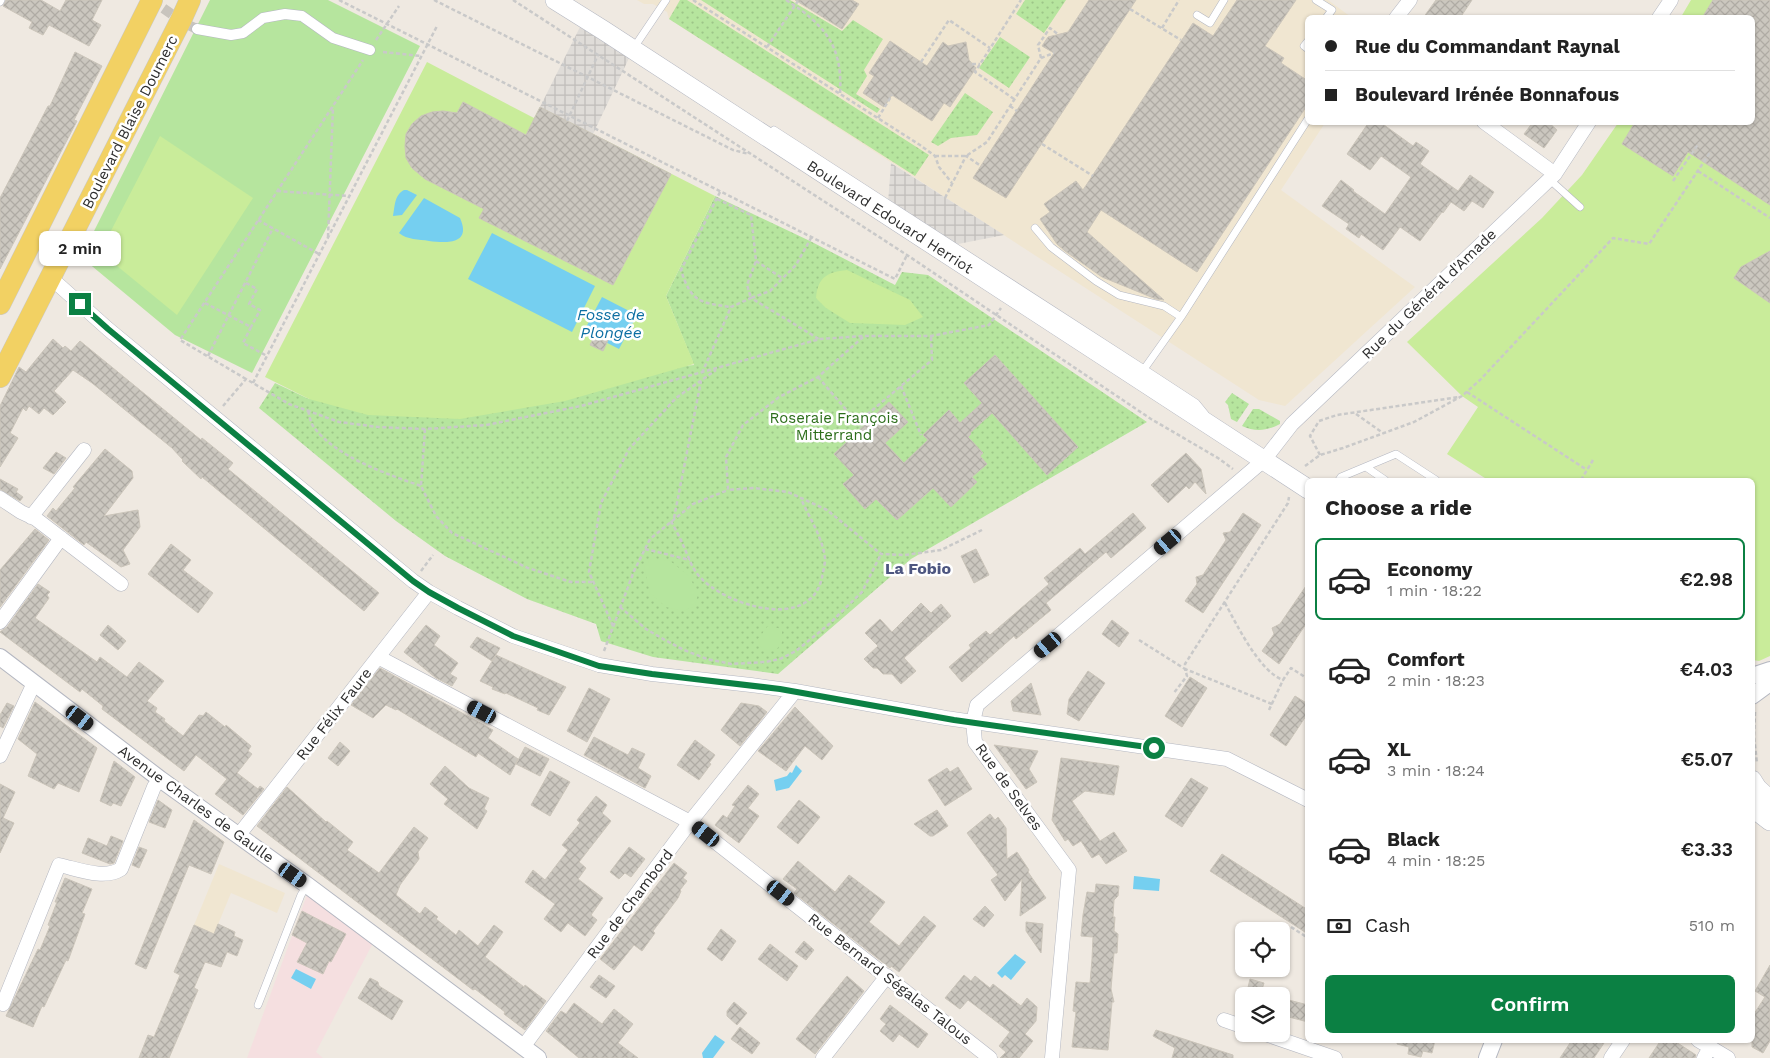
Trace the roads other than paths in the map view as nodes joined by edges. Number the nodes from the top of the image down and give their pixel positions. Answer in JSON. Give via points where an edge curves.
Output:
{"nodes":[{"id":1,"x":152,"y":0,"type":"edge"},
{"id":2,"x":190,"y":0,"type":"edge"},
{"id":3,"x":555,"y":0,"type":"edge"},
{"id":4,"x":666,"y":0,"type":"edge"},
{"id":5,"x":1224,"y":0,"type":"edge"},
{"id":6,"x":1316,"y":0,"type":"edge"},
{"id":7,"x":1410,"y":0,"type":"edge"},
{"id":8,"x":1671,"y":0,"type":"edge"},
{"id":9,"x":578,"y":5,"type":"dead end"},
{"id":10,"x":1197,"y":15,"type":"dead end"},
{"id":11,"x":1328,"y":15,"type":"edge"},
{"id":12,"x":1398,"y":15,"type":"edge"},
{"id":13,"x":1661,"y":15,"type":"edge"},
{"id":14,"x":197,"y":29,"type":"tunnel mouth"},
{"id":15,"x":635,"y":46,"type":"junction"},
{"id":16,"x":370,"y":50,"type":"road end"},
{"id":17,"x":694,"y":80,"type":"dead end"},
{"id":18,"x":1305,"y":124,"type":"edge"},
{"id":19,"x":1488,"y":125,"type":"edge"},
{"id":20,"x":1587,"y":125,"type":"edge"},
{"id":21,"x":769,"y":127,"type":"dead end"},
{"id":22,"x":1552,"y":176,"type":"junction"},
{"id":23,"x":1580,"y":207,"type":"dead end"},
{"id":24,"x":1035,"y":228,"type":"dead end"},
{"id":25,"x":51,"y":278,"type":"junction"},
{"id":26,"x":0,"y":304,"type":"edge"},
{"id":27,"x":1181,"y":317,"type":"junction"},
{"id":28,"x":1141,"y":373,"type":"junction"},
{"id":29,"x":0,"y":377,"type":"edge"},
{"id":30,"x":84,"y":450,"type":"dead end"},
{"id":31,"x":1264,"y":460,"type":"junction"},
{"id":32,"x":1366,"y":468,"type":"junction"},
{"id":33,"x":1340,"y":478,"type":"edge"},
{"id":34,"x":1382,"y":478,"type":"edge"},
{"id":35,"x":1433,"y":478,"type":"edge"},
{"id":36,"x":1303,"y":479,"type":"edge"},
{"id":37,"x":0,"y":498,"type":"edge"},
{"id":38,"x":31,"y":517,"type":"junction"},
{"id":39,"x":59,"y":540,"type":"junction"},
{"id":40,"x":121,"y":584,"type":"dead end"},
{"id":41,"x":429,"y":592,"type":"junction"},
{"id":42,"x":0,"y":622,"type":"edge"},
{"id":43,"x":0,"y":657,"type":"edge"},
{"id":44,"x":378,"y":657,"type":"junction"},
{"id":45,"x":1770,"y":670,"type":"edge"},
{"id":46,"x":1755,"y":675,"type":"edge"},
{"id":47,"x":34,"y":683,"type":"junction"},
{"id":48,"x":1770,"y":683,"type":"edge"},
{"id":49,"x":794,"y":691,"type":"junction"},
{"id":50,"x":1755,"y":694,"type":"edge"},
{"id":51,"x":973,"y":722,"type":"junction"},
{"id":52,"x":0,"y":756,"type":"edge"},
{"id":53,"x":1755,"y":773,"type":"edge"},
{"id":54,"x":160,"y":779,"type":"junction"},
{"id":55,"x":1305,"y":798,"type":"edge"},
{"id":56,"x":1770,"y":800,"type":"edge"},
{"id":57,"x":1755,"y":808,"type":"edge"},
{"id":58,"x":1770,"y":821,"type":"edge"},
{"id":59,"x":690,"y":822,"type":"junction"},
{"id":60,"x":238,"y":836,"type":"junction"},
{"id":61,"x":307,"y":885,"type":"junction"},
{"id":62,"x":887,"y":976,"type":"junction"},
{"id":63,"x":3,"y":1004,"type":"dead end"},
{"id":64,"x":258,"y":1005,"type":"dead end"},
{"id":65,"x":1224,"y":1020,"type":"dead end"},
{"id":66,"x":1235,"y":1023,"type":"edge"},
{"id":67,"x":1288,"y":1042,"type":"edge"},
{"id":68,"x":1493,"y":1043,"type":"edge"},
{"id":69,"x":1621,"y":1043,"type":"edge"},
{"id":70,"x":523,"y":1047,"type":"junction"},
{"id":71,"x":1704,"y":1048,"type":"edge"},
{"id":72,"x":538,"y":1058,"type":"edge"},
{"id":73,"x":823,"y":1058,"type":"edge"},
{"id":74,"x":990,"y":1058,"type":"edge"},
{"id":75,"x":1052,"y":1058,"type":"edge"},
{"id":76,"x":1335,"y":1058,"type":"edge"},
{"id":77,"x":1487,"y":1058,"type":"edge"},
{"id":78,"x":1611,"y":1058,"type":"edge"},
{"id":79,"x":1728,"y":1058,"type":"edge"}],
"edges":[{"from":1,"to":26,"type":"main road"},
{"from":2,"to":25,"type":"main road","name":"Boulevard Blaise Doumerc"},
{"from":3,"to":15,"type":"main road","name":"Boulevard Edouard Herriot"},
{"from":4,"to":15,"type":"lane"},
{"from":5,"to":10,"type":"lane","via":[[1210,23]]},
{"from":6,"to":11,"type":"lane","via":[[1332,10]]},
{"from":7,"to":12,"type":"street"},
{"from":8,"to":13,"type":"street"},
{"from":9,"to":15,"type":"lane","name":"Boulevard Edouard Herriot"},
{"from":14,"to":16,"type":"street","via":[[231,35],[243,32],[263,18],[285,14],[302,16],[333,38]]},
{"from":15,"to":17,"type":"lane","name":"Boulevard Edouard Herriot"},
{"from":15,"to":28,"type":"main road","name":"Boulevard Edouard Herriot"},
{"from":18,"to":27,"type":"lane"},
{"from":19,"to":22,"type":"street"},
{"from":20,"to":22,"type":"street","name":"Rue du Général d'Amade"},
{"from":21,"to":28,"type":"lane","name":"Boulevard Edouard Herriot"},
{"from":22,"to":23,"type":"lane"},
{"from":22,"to":31,"type":"street","name":"Rue du Général d'Amade","via":[[1292,424]]},
{"from":24,"to":27,"type":"lane","via":[[1051,247],[1096,281],[1119,295],[1164,306]]},
{"from":25,"to":29,"type":"main road","name":"Boulevard Blaise Doumerc"},
{"from":25,"to":41,"type":"street","via":[[108,329]]},
{"from":27,"to":28,"type":"lane"},
{"from":28,"to":31,"type":"main road","name":"Boulevard Edouard Herriot"},
{"from":30,"to":38,"type":"street"},
{"from":31,"to":36,"type":"main road","name":"Boulevard Edouard Herriot"},
{"from":31,"to":51,"type":"street","name":"Rue de Selves","via":[[977,705]]},
{"from":32,"to":33,"type":"lane"},
{"from":32,"to":34,"type":"lane"},
{"from":32,"to":35,"type":"lane","via":[[1396,454]]},
{"from":37,"to":38,"type":"street"},
{"from":38,"to":39,"type":"street"},
{"from":39,"to":40,"type":"street"},
{"from":39,"to":42,"type":"street"},
{"from":41,"to":44,"type":"street","name":"Rue Félix Faure"},
{"from":41,"to":49,"type":"street","via":[[513,636],[599,666]]},
{"from":43,"to":47,"type":"street","name":"Avenue Charles de Gaulle"},
{"from":44,"to":59,"type":"street","name":"Rue Bernard Ségalas Talous"},
{"from":44,"to":60,"type":"street","name":"Rue Félix Faure"},
{"from":45,"to":46,"type":"street"},
{"from":47,"to":52,"type":"street"},
{"from":47,"to":54,"type":"street","name":"Avenue Charles de Gaulle"},
{"from":48,"to":50,"type":"street"},
{"from":49,"to":51,"type":"street"},
{"from":49,"to":59,"type":"street","name":"Rue de Chambord"},
{"from":51,"to":55,"type":"street","via":[[1228,759]]},
{"from":51,"to":75,"type":"street","name":"Rue de Selves","via":[[975,742],[1069,870]]},
{"from":53,"to":56,"type":"main road","via":[[1756,788]]},
{"from":54,"to":60,"type":"street","name":"Avenue Charles de Gaulle"},
{"from":54,"to":63,"type":"street","via":[[121,869],[113,874],[100,874],[60,865]]},
{"from":57,"to":58,"type":"main road"},
{"from":59,"to":62,"type":"street","name":"Rue Bernard Ségalas Talous"},
{"from":59,"to":70,"type":"street","name":"Rue de Chambord"},
{"from":60,"to":61,"type":"street","name":"Avenue Charles de Gaulle"},
{"from":61,"to":64,"type":"lane"},
{"from":61,"to":70,"type":"street","name":"Avenue Charles de Gaulle"},
{"from":62,"to":73,"type":"street"},
{"from":62,"to":74,"type":"street","name":"Rue Bernard Ségalas Talous"},
{"from":65,"to":66,"type":"street"},
{"from":67,"to":76,"type":"street"},
{"from":68,"to":77,"type":"street"},
{"from":69,"to":78,"type":"street"},
{"from":70,"to":72,"type":"street","name":"Avenue Charles de Gaulle"},
{"from":71,"to":79,"type":"street"}]}
